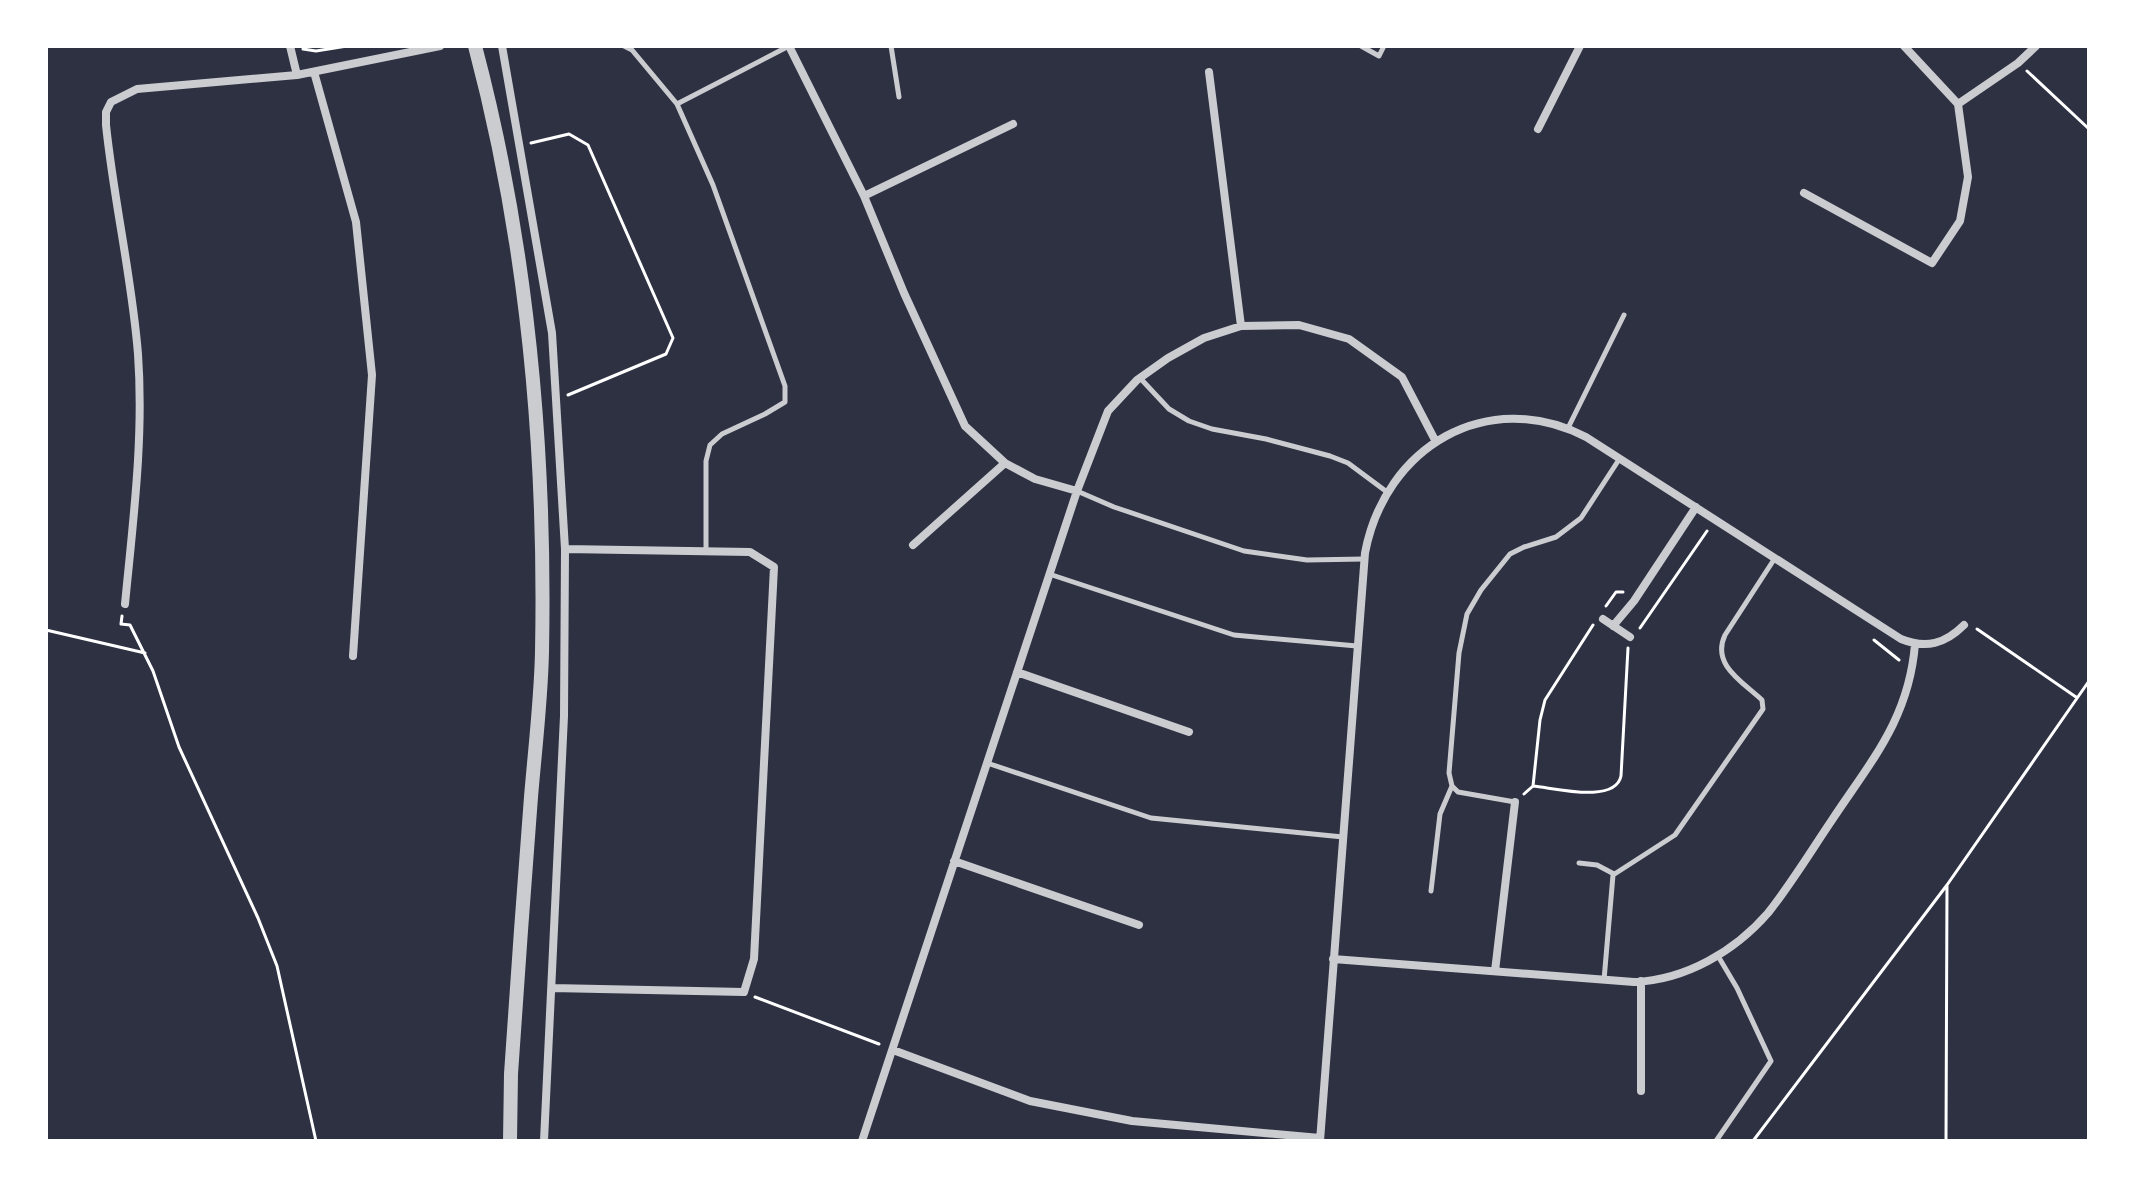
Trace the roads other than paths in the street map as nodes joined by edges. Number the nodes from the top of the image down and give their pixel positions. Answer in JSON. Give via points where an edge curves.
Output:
{"nodes":[{"id":1,"x":290,"y":46,"type":"edge"},
{"id":2,"x":440,"y":46,"type":"edge"},
{"id":3,"x":475,"y":46,"type":"edge"},
{"id":4,"x":502,"y":46,"type":"edge"},
{"id":5,"x":624,"y":46,"type":"edge"},
{"id":6,"x":789,"y":46,"type":"edge"},
{"id":7,"x":891,"y":46,"type":"edge"},
{"id":8,"x":1361,"y":46,"type":"edge"},
{"id":9,"x":1384,"y":46,"type":"edge"},
{"id":10,"x":1580,"y":46,"type":"edge"},
{"id":11,"x":1904,"y":46,"type":"edge"},
{"id":12,"x":2036,"y":46,"type":"edge"},
{"id":13,"x":314,"y":72,"type":"junction"},
{"id":14,"x":1209,"y":72,"type":"dead end"},
{"id":15,"x":297,"y":75,"type":"junction"},
{"id":16,"x":899,"y":97,"type":"dead end"},
{"id":17,"x":677,"y":104,"type":"junction"},
{"id":18,"x":1958,"y":104,"type":"junction"},
{"id":19,"x":1013,"y":124,"type":"dead end"},
{"id":20,"x":1538,"y":129,"type":"dead end"},
{"id":21,"x":1804,"y":193,"type":"dead end"},
{"id":22,"x":864,"y":196,"type":"junction"},
{"id":23,"x":1624,"y":315,"type":"dead end"},
{"id":24,"x":1241,"y":326,"type":"junction"},
{"id":25,"x":1140,"y":378,"type":"junction"},
{"id":26,"x":1568,"y":428,"type":"junction"},
{"id":27,"x":1436,"y":442,"type":"junction"},
{"id":28,"x":1620,"y":458,"type":"junction"},
{"id":29,"x":1005,"y":463,"type":"junction"},
{"id":30,"x":1077,"y":491,"type":"junction"},
{"id":31,"x":1387,"y":492,"type":"junction"},
{"id":32,"x":1696,"y":507,"type":"junction"},
{"id":33,"x":913,"y":545,"type":"dead end"},
{"id":34,"x":565,"y":549,"type":"junction"},
{"id":35,"x":706,"y":550,"type":"junction"},
{"id":36,"x":1775,"y":558,"type":"junction"},
{"id":37,"x":1364,"y":559,"type":"junction"},
{"id":38,"x":1049,"y":574,"type":"junction"},
{"id":39,"x":125,"y":604,"type":"road end"},
{"id":40,"x":1602,"y":615,"type":"road end"},
{"id":41,"x":1964,"y":625,"type":"road end"},
{"id":42,"x":1613,"y":626,"type":"junction"},
{"id":43,"x":1631,"y":640,"type":"road end"},
{"id":44,"x":1915,"y":644,"type":"junction"},
{"id":45,"x":1357,"y":646,"type":"junction"},
{"id":46,"x":353,"y":656,"type":"dead end"},
{"id":47,"x":1017,"y":672,"type":"junction"},
{"id":48,"x":1189,"y":732,"type":"dead end"},
{"id":49,"x":987,"y":763,"type":"junction"},
{"id":50,"x":1452,"y":786,"type":"junction"},
{"id":51,"x":1515,"y":802,"type":"joint"},
{"id":52,"x":1343,"y":837,"type":"junction"},
{"id":53,"x":954,"y":861,"type":"junction"},
{"id":54,"x":1579,"y":863,"type":"dead end"},
{"id":55,"x":1614,"y":874,"type":"junction"},
{"id":56,"x":1431,"y":891,"type":"dead end"},
{"id":57,"x":1139,"y":925,"type":"dead end"},
{"id":58,"x":1718,"y":956,"type":"junction"},
{"id":59,"x":1333,"y":959,"type":"junction"},
{"id":60,"x":1495,"y":971,"type":"junction"},
{"id":61,"x":1604,"y":981,"type":"junction"},
{"id":62,"x":1641,"y":981,"type":"junction"},
{"id":63,"x":552,"y":988,"type":"junction"},
{"id":64,"x":893,"y":1050,"type":"junction"},
{"id":65,"x":1641,"y":1091,"type":"dead end"},
{"id":66,"x":1320,"y":1139,"type":"edge"},
{"id":67,"x":510,"y":1141,"type":"edge"},
{"id":68,"x":544,"y":1141,"type":"edge"},
{"id":69,"x":862,"y":1141,"type":"edge"},
{"id":70,"x":1716,"y":1141,"type":"edge"}],
"edges":[{"from":1,"to":15,"type":"street"},
{"from":2,"to":13,"type":"street"},
{"from":3,"to":67,"type":"street","via":[[515,233],[532,369],[542,541],[542,655]]},
{"from":4,"to":34,"type":"street","via":[[552,333]]},
{"from":5,"to":17,"type":"lane"},
{"from":6,"to":17,"type":"lane"},
{"from":6,"to":22,"type":"street"},
{"from":7,"to":16,"type":"lane"},
{"from":8,"to":9,"type":"lane","via":[[1379,56]]},
{"from":10,"to":20,"type":"street"},
{"from":11,"to":18,"type":"street"},
{"from":12,"to":18,"type":"street"},
{"from":13,"to":15,"type":"street"},
{"from":13,"to":46,"type":"street","via":[[356,222],[372,375]]},
{"from":14,"to":24,"type":"street"},
{"from":15,"to":39,"type":"street","via":[[137,89],[111,102],[106,112],[140,398]]},
{"from":17,"to":35,"type":"lane","via":[[713,185],[785,386],[785,402],[710,445]]},
{"from":18,"to":21,"type":"street","via":[[1968,177],[1960,221],[1932,263]]},
{"from":19,"to":22,"type":"street"},
{"from":22,"to":29,"type":"street","via":[[965,426]]},
{"from":23,"to":26,"type":"lane"},
{"from":24,"to":25,"type":"street","via":[[1204,338]]},
{"from":24,"to":27,"type":"street","via":[[1299,325],[1349,339],[1402,377]]},
{"from":25,"to":30,"type":"street","via":[[1108,411]]},
{"from":25,"to":31,"type":"lane","via":[[1169,409],[1189,421],[1330,456]]},
{"from":26,"to":27,"type":"street","via":[[1537,419],[1497,419]]},
{"from":26,"to":28,"type":"street"},
{"from":27,"to":31,"type":"street","via":[[1404,468]]},
{"from":28,"to":32,"type":"street"},
{"from":28,"to":50,"type":"lane","via":[[1581,518],[1556,537],[1510,554],[1465,617],[1453,720]]},
{"from":29,"to":30,"type":"street","via":[[1035,479]]},
{"from":29,"to":33,"type":"street"},
{"from":30,"to":37,"type":"lane","via":[[1244,551],[1307,560]]},
{"from":30,"to":38,"type":"street"},
{"from":31,"to":37,"type":"street"},
{"from":32,"to":36,"type":"street"},
{"from":32,"to":42,"type":"street"},
{"from":34,"to":35,"type":"street"},
{"from":34,"to":63,"type":"street"},
{"from":35,"to":63,"type":"street","via":[[750,552],[774,567],[754,959],[744,992]]},
{"from":36,"to":44,"type":"street"},
{"from":36,"to":55,"type":"lane","via":[[1721,646],[1725,664],[1761,699],[1763,709],[1675,835]]},
{"from":37,"to":45,"type":"street"},
{"from":38,"to":45,"type":"lane","via":[[1234,635]]},
{"from":38,"to":47,"type":"street"},
{"from":40,"to":42,"type":"street"},
{"from":41,"to":44,"type":"street","via":[[1942,642]]},
{"from":42,"to":43,"type":"street"},
{"from":44,"to":58,"type":"street","via":[[1905,700],[1882,746],[1772,909]]},
{"from":45,"to":52,"type":"street"},
{"from":47,"to":48,"type":"street"},
{"from":47,"to":49,"type":"street"},
{"from":49,"to":52,"type":"lane","via":[[1151,818]]},
{"from":49,"to":53,"type":"street"},
{"from":50,"to":51,"type":"lane","via":[[1458,792]]},
{"from":50,"to":56,"type":"lane","via":[[1440,814]]},
{"from":51,"to":60,"type":"street"},
{"from":52,"to":59,"type":"street"},
{"from":53,"to":57,"type":"street"},
{"from":53,"to":64,"type":"street"},
{"from":54,"to":55,"type":"lane"},
{"from":55,"to":61,"type":"lane"},
{"from":58,"to":62,"type":"street"},
{"from":58,"to":70,"type":"lane","via":[[1771,1061]]},
{"from":59,"to":60,"type":"street"},
{"from":59,"to":66,"type":"street"},
{"from":60,"to":61,"type":"street"},
{"from":61,"to":62,"type":"street"},
{"from":62,"to":65,"type":"street"},
{"from":63,"to":68,"type":"street"},
{"from":64,"to":66,"type":"street","via":[[1030,1101],[1132,1121]]},
{"from":64,"to":69,"type":"street"}]}
